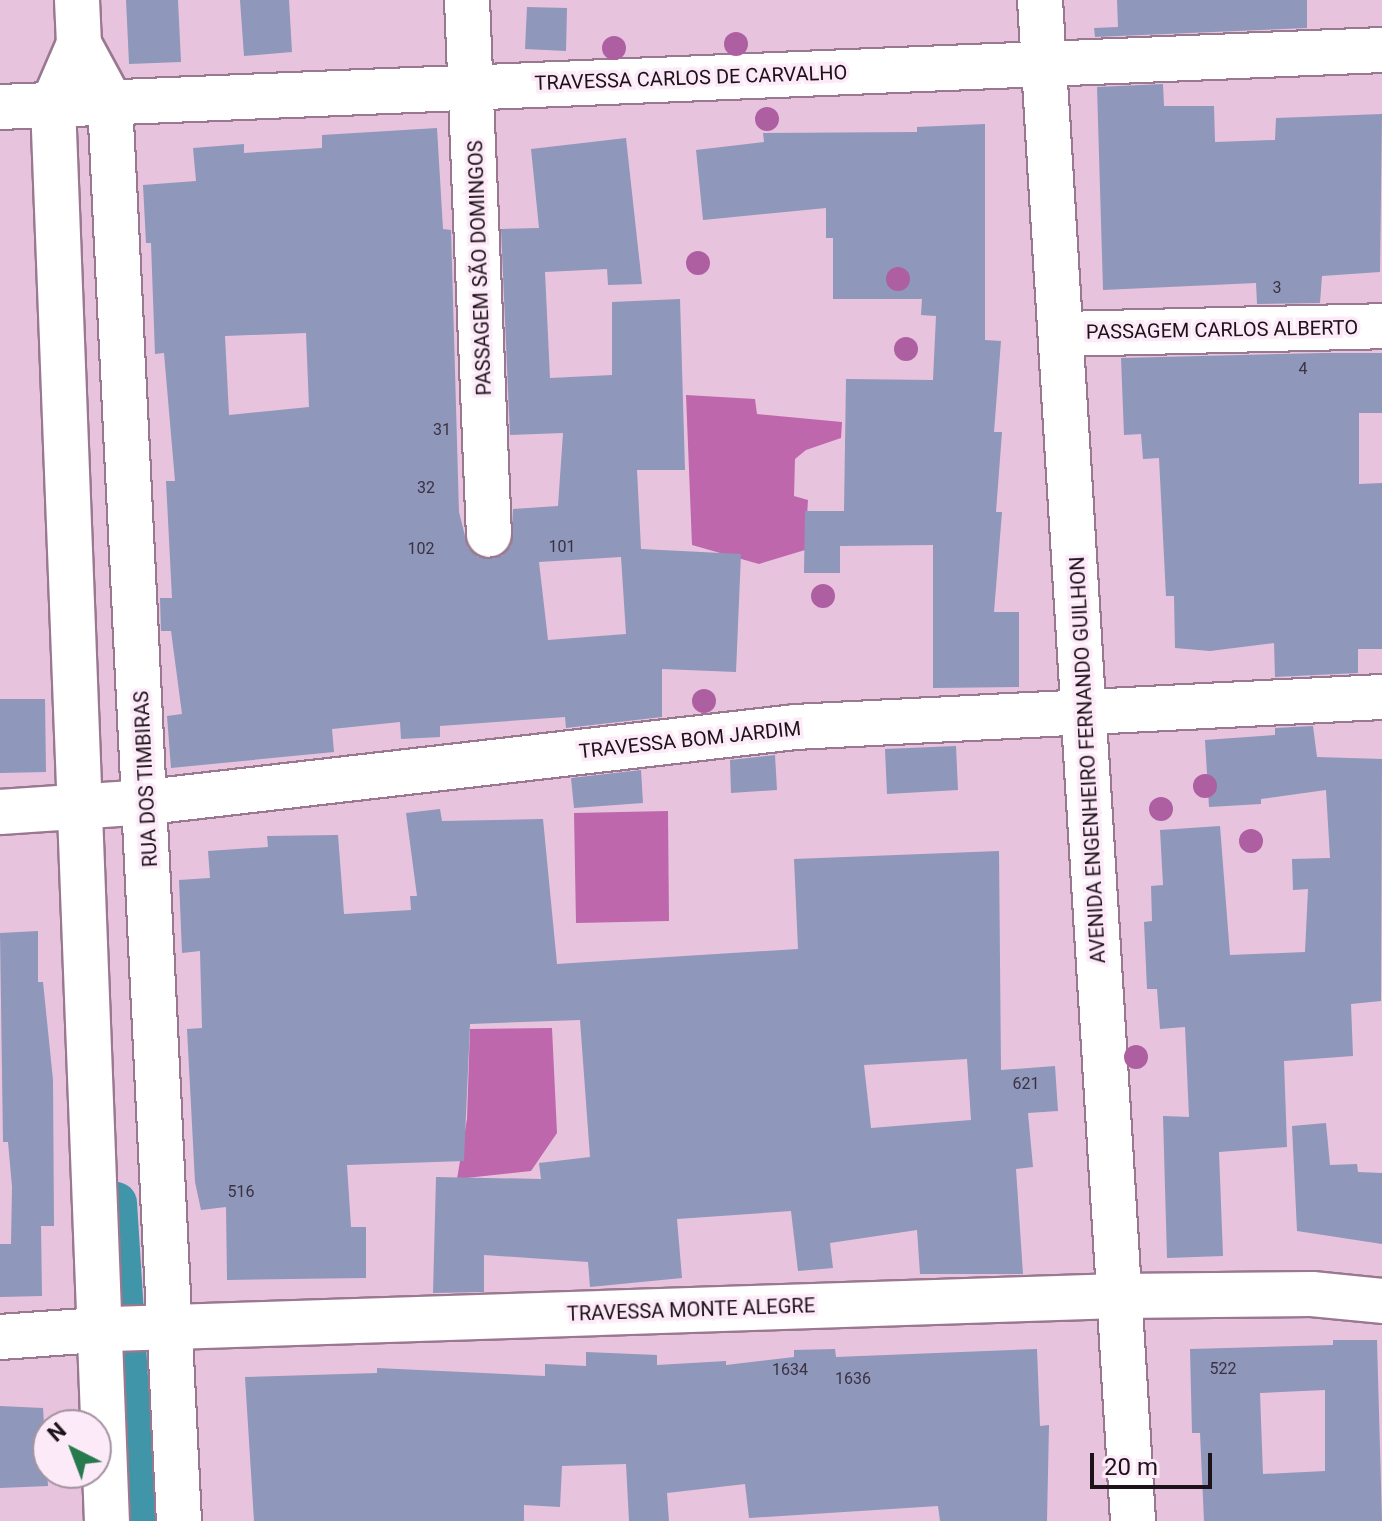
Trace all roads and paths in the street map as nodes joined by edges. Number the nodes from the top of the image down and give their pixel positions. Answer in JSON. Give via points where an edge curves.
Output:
{"nodes":[{"id":1,"x":77,"y":0,"type":"edge"},
{"id":2,"x":467,"y":0,"type":"edge"},
{"id":3,"x":1040,"y":0,"type":"edge"},
{"id":4,"x":79,"y":44,"type":"junction"},
{"id":5,"x":1382,"y":50,"type":"edge"},
{"id":6,"x":1043,"y":66,"type":"junction"},
{"id":7,"x":473,"y":86,"type":"junction"},
{"id":8,"x":110,"y":101,"type":"junction"},
{"id":9,"x":53,"y":104,"type":"junction"},
{"id":10,"x":0,"y":107,"type":"edge"},
{"id":11,"x":1382,"y":326,"type":"edge"},
{"id":12,"x":1063,"y":334,"type":"junction"},
{"id":13,"x":489,"y":535,"type":"dead end"},
{"id":14,"x":1382,"y":697,"type":"edge"},
{"id":15,"x":1085,"y":711,"type":"junction"},
{"id":16,"x":136,"y":802,"type":"junction"},
{"id":17,"x":76,"y":806,"type":"junction"},
{"id":18,"x":0,"y":812,"type":"edge"},
{"id":19,"x":1119,"y":1296,"type":"junction"},
{"id":20,"x":1382,"y":1301,"type":"edge"},
{"id":21,"x":171,"y":1327,"type":"junction"},
{"id":22,"x":97,"y":1330,"type":"junction"},
{"id":23,"x":0,"y":1337,"type":"edge"},
{"id":24,"x":107,"y":1521,"type":"edge"},
{"id":25,"x":179,"y":1521,"type":"edge"},
{"id":26,"x":1133,"y":1521,"type":"edge"}],
"edges":[{"from":1,"to":4,"type":"street","name":"RUA DOS TIMBIRAS"},
{"from":2,"to":7,"type":"street","name":"PASSAGEM SÃO DOMINGOS"},
{"from":3,"to":6,"type":"street","name":"AVENIDA ENGENHEIRO FERNANDO GUILHON"},
{"from":4,"to":8,"type":"street","name":"RUA DOS TIMBIRAS"},
{"from":4,"to":9,"type":"street","name":"RUA DOS TIMBIRAS"},
{"from":5,"to":6,"type":"street","name":"TRAVESSA CARLOS DE CARVALHO"},
{"from":6,"to":7,"type":"street","name":"TRAVESSA CARLOS DE CARVALHO"},
{"from":6,"to":12,"type":"street","name":"AVENIDA ENGENHEIRO FERNANDO GUILHON"},
{"from":7,"to":8,"type":"street","name":"TRAVESSA CARLOS DE CARVALHO"},
{"from":7,"to":13,"type":"street","name":"PASSAGEM SÃO DOMINGOS"},
{"from":8,"to":9,"type":"street","name":"TRAVESSA CARLOS DE CARVALHO"},
{"from":8,"to":16,"type":"street","name":"RUA DOS TIMBIRAS"},
{"from":9,"to":10,"type":"street","name":"TRAVESSA CARLOS DE CARVALHO"},
{"from":9,"to":17,"type":"street","name":"RUA DOS TIMBIRAS"},
{"from":11,"to":12,"type":"street","name":"PASSAGEM CARLOS ALBERTO"},
{"from":12,"to":15,"type":"street","name":"AVENIDA ENGENHEIRO FERNANDO GUILHON"},
{"from":14,"to":15,"type":"street","name":"TRAVESSA BOM JARDIM"},
{"from":15,"to":16,"type":"street","name":"TRAVESSA BOM JARDIM","via":[[795,727]]},
{"from":15,"to":19,"type":"street","name":"AVENIDA ENGENHEIRO FERNANDO GUILHON"},
{"from":16,"to":17,"type":"street","name":"TRAVESSA BOM JARDIM"},
{"from":16,"to":21,"type":"street","name":"RUA DOS TIMBIRAS"},
{"from":17,"to":18,"type":"street","name":"TRAVESSA BOM JARDIM"},
{"from":17,"to":22,"type":"street","name":"RUA DOS TIMBIRAS"},
{"from":19,"to":20,"type":"street","name":"TRAVESSA MONTE ALEGRE","via":[[1312,1294]]},
{"from":19,"to":21,"type":"street","name":"TRAVESSA MONTE ALEGRE"},
{"from":19,"to":26,"type":"street","name":"AVENIDA ENGENHEIRO FERNANDO GUILHON"},
{"from":21,"to":22,"type":"street","name":"TRAVESSA MONTE ALEGRE"},
{"from":21,"to":25,"type":"street","name":"RUA DOS TIMBIRAS"},
{"from":22,"to":23,"type":"street","name":"TRAVESSA MONTE ALEGRE"},
{"from":22,"to":24,"type":"street","name":"RUA DOS TIMBIRAS"}]}
